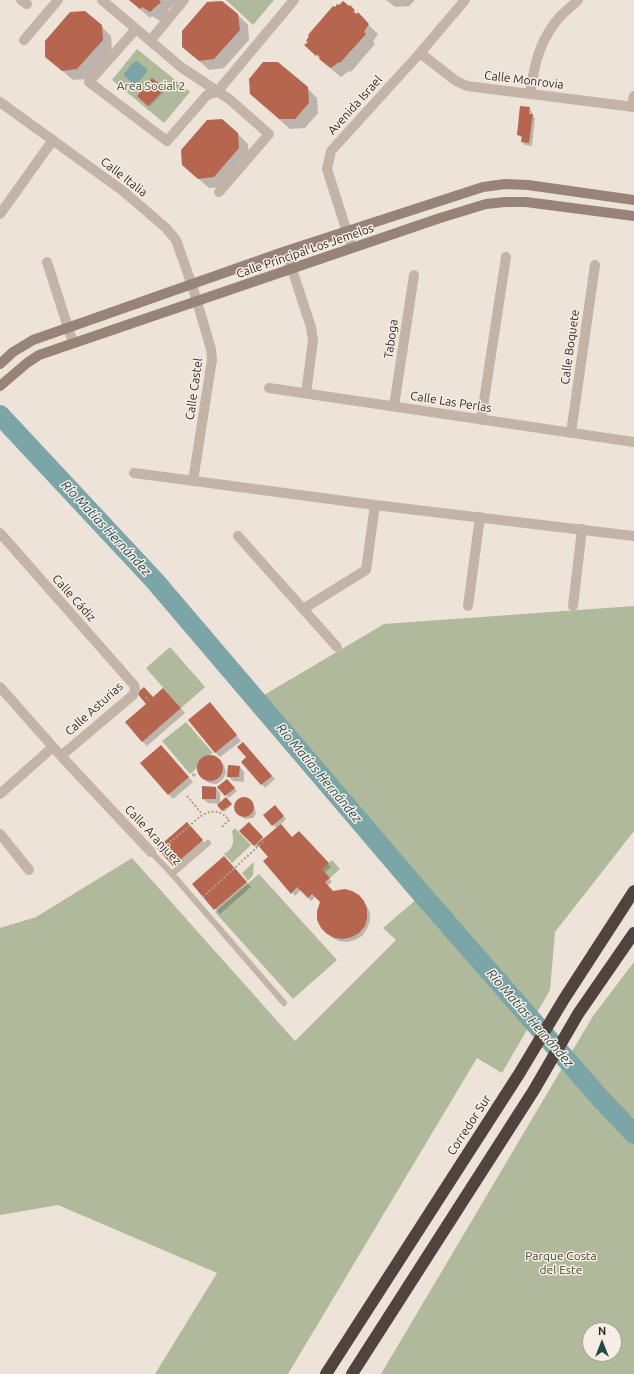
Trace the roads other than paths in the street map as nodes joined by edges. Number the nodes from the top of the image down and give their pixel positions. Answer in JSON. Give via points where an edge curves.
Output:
{"nodes":[{"id":1,"x":58,"y":0,"type":"edge"},
{"id":2,"x":102,"y":0,"type":"edge"},
{"id":3,"x":184,"y":0,"type":"edge"},
{"id":4,"x":294,"y":0,"type":"edge"},
{"id":5,"x":465,"y":0,"type":"edge"},
{"id":6,"x":578,"y":0,"type":"edge"},
{"id":7,"x":136,"y":29,"type":"junction"},
{"id":8,"x":24,"y":40,"type":"dead end"},
{"id":9,"x":150,"y":41,"type":"junction"},
{"id":10,"x":420,"y":53,"type":"junction"},
{"id":11,"x":218,"y":92,"type":"junction"},
{"id":12,"x":530,"y":94,"type":"junction"},
{"id":13,"x":634,"y":96,"type":"edge"},
{"id":14,"x":0,"y":102,"type":"edge"},
{"id":15,"x":633,"y":107,"type":"edge"},
{"id":16,"x":53,"y":140,"type":"junction"},
{"id":17,"x":219,"y":192,"type":"dead end"},
{"id":18,"x":634,"y":200,"type":"edge"},
{"id":19,"x":0,"y":214,"type":"edge"},
{"id":20,"x":634,"y":216,"type":"edge"},
{"id":21,"x":346,"y":231,"type":"junction"},
{"id":22,"x":352,"y":248,"type":"junction"},
{"id":23,"x":286,"y":251,"type":"junction"},
{"id":24,"x":506,"y":257,"type":"dead end"},
{"id":25,"x":47,"y":262,"type":"dead end"},
{"id":26,"x":595,"y":265,"type":"dead end"},
{"id":27,"x":292,"y":269,"type":"junction"},
{"id":28,"x":414,"y":276,"type":"dead end"},
{"id":29,"x":192,"y":285,"type":"junction"},
{"id":30,"x":197,"y":302,"type":"junction"},
{"id":31,"x":68,"y":328,"type":"junction"},
{"id":32,"x":73,"y":343,"type":"junction"},
{"id":33,"x":0,"y":364,"type":"edge"},
{"id":34,"x":0,"y":386,"type":"edge"},
{"id":35,"x":270,"y":388,"type":"dead end"},
{"id":36,"x":306,"y":393,"type":"junction"},
{"id":37,"x":394,"y":406,"type":"junction"},
{"id":38,"x":481,"y":420,"type":"junction"},
{"id":39,"x":571,"y":433,"type":"junction"},
{"id":40,"x":632,"y":442,"type":"edge"},
{"id":41,"x":134,"y":473,"type":"dead end"},
{"id":42,"x":193,"y":481,"type":"junction"},
{"id":43,"x":375,"y":505,"type":"junction"},
{"id":44,"x":480,"y":517,"type":"junction"},
{"id":45,"x":582,"y":529,"type":"junction"},
{"id":46,"x":0,"y":533,"type":"edge"},
{"id":47,"x":238,"y":536,"type":"dead end"},
{"id":48,"x":634,"y":536,"type":"edge"},
{"id":49,"x":468,"y":606,"type":"dead end"},
{"id":50,"x":573,"y":606,"type":"dead end"},
{"id":51,"x":303,"y":609,"type":"junction"},
{"id":52,"x":337,"y":647,"type":"dead end"},
{"id":53,"x":130,"y":679,"type":"joint"},
{"id":54,"x":0,"y":687,"type":"edge"},
{"id":55,"x":53,"y":747,"type":"junction"},
{"id":56,"x":61,"y":756,"type":"junction"},
{"id":57,"x":0,"y":794,"type":"edge"},
{"id":58,"x":0,"y":834,"type":"edge"},
{"id":59,"x":208,"y":843,"type":"dead end"},
{"id":60,"x":155,"y":851,"type":"joint"},
{"id":61,"x":29,"y":870,"type":"dead end"},
{"id":62,"x":172,"y":874,"type":"junction"},
{"id":63,"x":634,"y":891,"type":"edge"},
{"id":64,"x":634,"y":933,"type":"edge"},
{"id":65,"x":284,"y":1003,"type":"dead end"},
{"id":66,"x":326,"y":1374,"type":"edge"},
{"id":67,"x":352,"y":1374,"type":"edge"}],
"edges":[{"from":1,"to":8,"type":"street"},
{"from":2,"to":7,"type":"street"},
{"from":3,"to":9,"type":"street"},
{"from":4,"to":11,"type":"street"},
{"from":5,"to":10,"type":"street","name":"Avenida Israel"},
{"from":6,"to":12,"type":"street","via":[[555,23],[544,39],[535,61]]},
{"from":7,"to":9,"type":"street"},
{"from":7,"to":11,"type":"street","via":[[89,82],[167,141],[208,95]]},
{"from":9,"to":11,"type":"street","via":[[181,67]]},
{"from":10,"to":12,"type":"street","name":"Calle Monrovia","via":[[456,81],[467,86]]},
{"from":10,"to":21,"type":"street","name":"Avenida Israel","via":[[331,151],[327,169]]},
{"from":11,"to":17,"type":"street","via":[[269,134]]},
{"from":12,"to":15,"type":"street","name":"Calle Monrovia"},
{"from":13,"to":15,"type":"street"},
{"from":14,"to":16,"type":"street","name":"Calle Italia"},
{"from":16,"to":19,"type":"street"},
{"from":16,"to":29,"type":"street","name":"Calle Italia","via":[[123,191],[166,228],[176,240]]},
{"from":18,"to":21,"type":"main road","name":"Calle Principal Los Jemelos","via":[[505,184],[483,187]]},
{"from":20,"to":22,"type":"main road","name":"Calle Principal Los Jemelos","via":[[526,202],[486,204]]},
{"from":21,"to":22,"type":"street","name":"Avenida Israel"},
{"from":21,"to":23,"type":"main road","name":"Calle Principal Los Jemelos"},
{"from":22,"to":27,"type":"main road","name":"Calle Principal Los Jemelos"},
{"from":23,"to":27,"type":"street"},
{"from":23,"to":29,"type":"main road","name":"Calle Principal Los Jemelos"},
{"from":24,"to":38,"type":"street"},
{"from":25,"to":31,"type":"street"},
{"from":26,"to":39,"type":"street","name":"Calle Boquete"},
{"from":27,"to":30,"type":"main road","name":"Calle Principal Los Jemelos"},
{"from":27,"to":36,"type":"street","via":[[313,341]]},
{"from":28,"to":37,"type":"street","name":"Taboga"},
{"from":29,"to":30,"type":"street","name":"Calle Italia"},
{"from":29,"to":31,"type":"main road","name":"Calle Principal Los Jemelos"},
{"from":30,"to":32,"type":"main road","name":"Calle Principal Los Jemelos"},
{"from":30,"to":42,"type":"street","name":"Calle Castel","via":[[209,338],[212,360]]},
{"from":31,"to":32,"type":"street"},
{"from":31,"to":33,"type":"main road","name":"Calle Principal Los Jemelos","via":[[32,340]]},
{"from":32,"to":34,"type":"main road","name":"Calle Principal Los Jemelos","via":[[27,362]]},
{"from":35,"to":36,"type":"street","name":"Calle Las Perlas"},
{"from":36,"to":37,"type":"street","name":"Calle Las Perlas"},
{"from":37,"to":38,"type":"street","name":"Calle Las Perlas"},
{"from":38,"to":39,"type":"street","name":"Calle Las Perlas"},
{"from":39,"to":40,"type":"street","name":"Calle Las Perlas"},
{"from":41,"to":42,"type":"street"},
{"from":42,"to":43,"type":"street"},
{"from":43,"to":44,"type":"street"},
{"from":43,"to":51,"type":"street","via":[[366,570]]},
{"from":44,"to":45,"type":"street"},
{"from":44,"to":49,"type":"street"},
{"from":45,"to":48,"type":"street"},
{"from":45,"to":50,"type":"street"},
{"from":46,"to":53,"type":"street","name":"Calle Cádiz"},
{"from":47,"to":51,"type":"street"},
{"from":51,"to":52,"type":"street"},
{"from":53,"to":56,"type":"street","name":"Calle Asturias","via":[[135,690],[133,695]]},
{"from":54,"to":55,"type":"street","name":"Calle Aranjuez"},
{"from":55,"to":56,"type":"street","name":"Calle Aranjuez"},
{"from":55,"to":57,"type":"street"},
{"from":56,"to":60,"type":"street","name":"Calle Aranjuez"},
{"from":58,"to":61,"type":"street"},
{"from":59,"to":62,"type":"lane"},
{"from":60,"to":62,"type":"lane","name":"Calle Aranjuez"},
{"from":62,"to":65,"type":"lane","name":"Calle Aranjuez"},
{"from":63,"to":66,"type":"highway","name":"Corredor Sur"},
{"from":64,"to":67,"type":"highway","via":[[578,1014],[534,1090]]}]}
